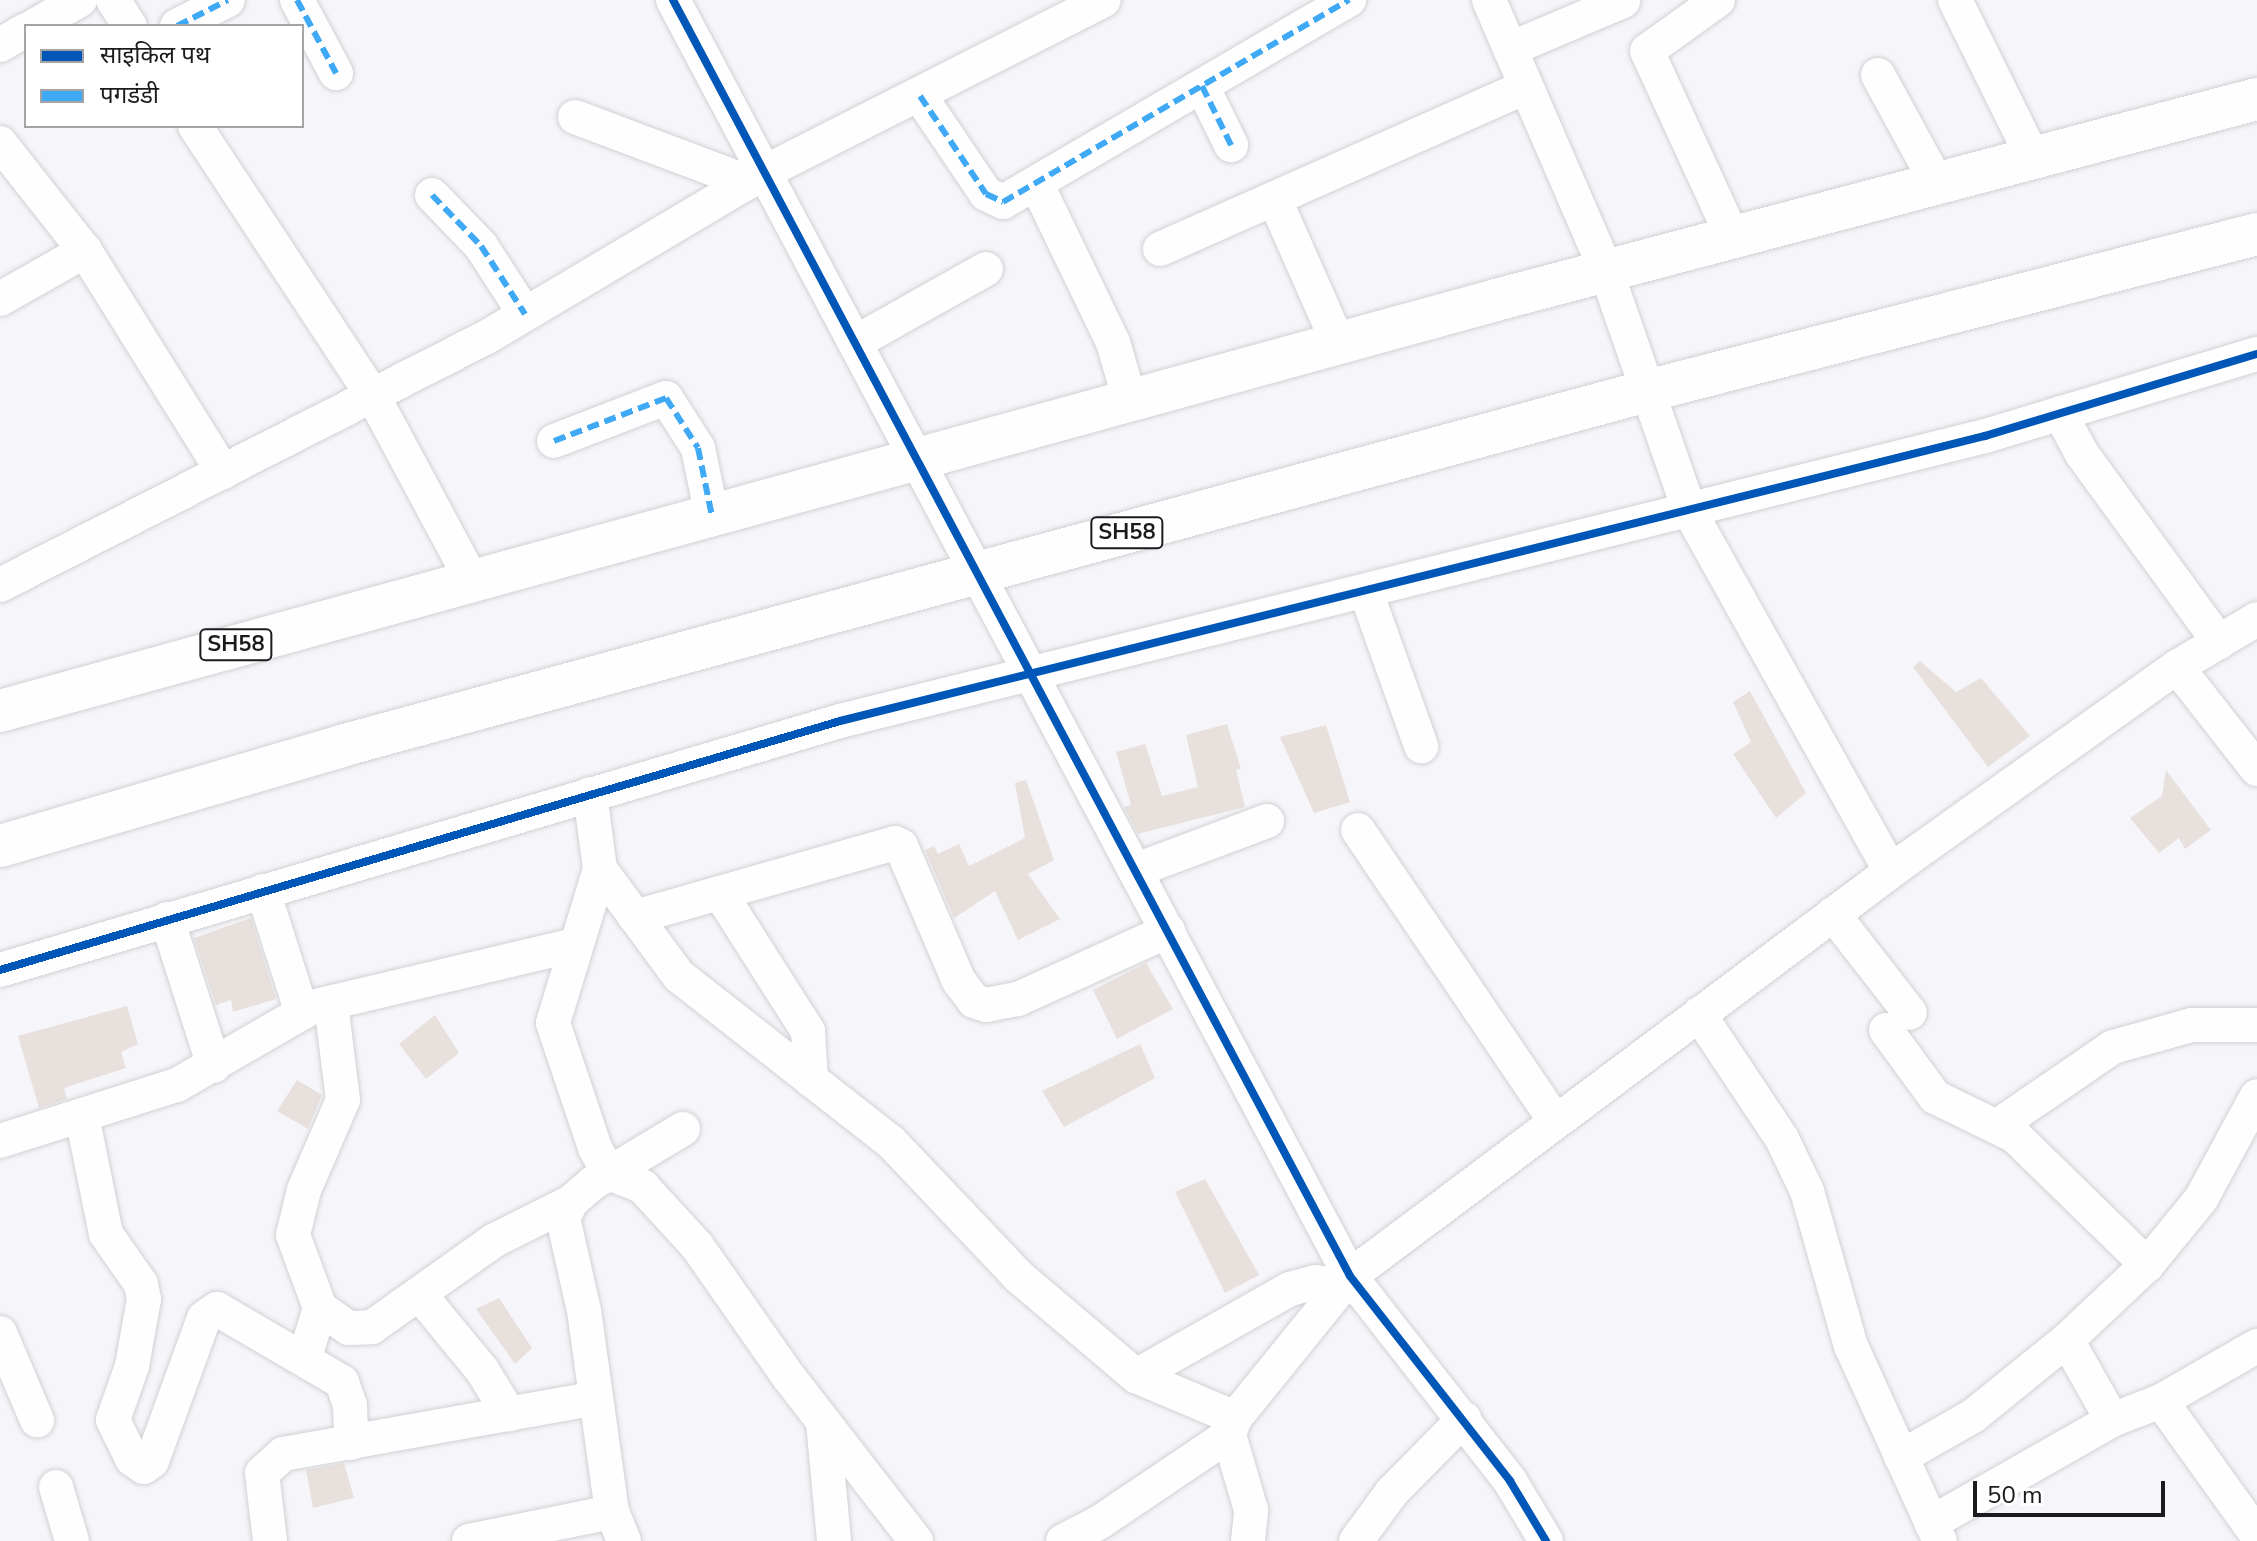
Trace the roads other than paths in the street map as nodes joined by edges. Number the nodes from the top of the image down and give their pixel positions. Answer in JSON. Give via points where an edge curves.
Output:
{"nodes":[{"id":1,"x":80,"y":0,"type":"edge"},
{"id":2,"x":113,"y":0,"type":"edge"},
{"id":3,"x":228,"y":0,"type":"edge"},
{"id":4,"x":297,"y":0,"type":"edge"},
{"id":5,"x":673,"y":0,"type":"edge"},
{"id":6,"x":1104,"y":0,"type":"edge"},
{"id":7,"x":1349,"y":0,"type":"edge"},
{"id":8,"x":1489,"y":0,"type":"edge"},
{"id":9,"x":1623,"y":0,"type":"edge"},
{"id":10,"x":1718,"y":0,"type":"edge"},
{"id":11,"x":1955,"y":0,"type":"edge"},
{"id":12,"x":38,"y":24,"type":"edge"},
{"id":13,"x":129,"y":24,"type":"edge"},
{"id":14,"x":181,"y":24,"type":"edge"},
{"id":15,"x":24,"y":31,"type":"edge"},
{"id":16,"x":0,"y":45,"type":"edge"},
{"id":17,"x":1510,"y":49,"type":"junction"},
{"id":18,"x":1647,"y":51,"type":"junction"},
{"id":19,"x":336,"y":73,"type":"dead end"},
{"id":20,"x":1878,"y":75,"type":"dead end"},
{"id":21,"x":1202,"y":86,"type":"junction"},
{"id":22,"x":1524,"y":88,"type":"junction"},
{"id":23,"x":920,"y":96,"type":"junction"},
{"id":24,"x":2257,"y":99,"type":"edge"},
{"id":25,"x":575,"y":117,"type":"dead end"},
{"id":26,"x":196,"y":128,"type":"edge"},
{"id":27,"x":1231,"y":145,"type":"dead end"},
{"id":28,"x":2034,"y":160,"type":"junction"},
{"id":29,"x":7,"y":161,"type":"edge"},
{"id":30,"x":756,"y":178,"type":"junction"},
{"id":31,"x":1036,"y":183,"type":"junction"},
{"id":32,"x":1938,"y":185,"type":"junction"},
{"id":33,"x":432,"y":195,"type":"dead end"},
{"id":34,"x":1275,"y":200,"type":"junction"},
{"id":35,"x":2257,"y":234,"type":"edge"},
{"id":36,"x":1733,"y":238,"type":"junction"},
{"id":37,"x":1160,"y":249,"type":"dead end"},
{"id":38,"x":85,"y":251,"type":"junction"},
{"id":39,"x":986,"y":269,"type":"dead end"},
{"id":40,"x":1606,"y":271,"type":"junction"},
{"id":41,"x":0,"y":299,"type":"edge"},
{"id":42,"x":525,"y":314,"type":"junction"},
{"id":43,"x":856,"y":342,"type":"junction"},
{"id":44,"x":1338,"y":343,"type":"junction"},
{"id":45,"x":2257,"y":354,"type":"edge"},
{"id":46,"x":1647,"y":391,"type":"junction"},
{"id":47,"x":373,"y":396,"type":"junction"},
{"id":48,"x":1130,"y":401,"type":"junction"},
{"id":49,"x":2060,"y":413,"type":"junction"},
{"id":50,"x":554,"y":441,"type":"dead end"},
{"id":51,"x":920,"y":459,"type":"junction"},
{"id":52,"x":223,"y":472,"type":"junction"},
{"id":53,"x":1690,"y":512,"type":"junction"},
{"id":54,"x":712,"y":516,"type":"junction"},
{"id":55,"x":978,"y":573,"type":"junction"},
{"id":56,"x":471,"y":579,"type":"junction"},
{"id":57,"x":0,"y":585,"type":"edge"},
{"id":58,"x":1366,"y":592,"type":"junction"},
{"id":59,"x":2257,"y":619,"type":"edge"},
{"id":60,"x":2219,"y":642,"type":"junction"},
{"id":61,"x":2177,"y":667,"type":"junction"},
{"id":62,"x":1032,"y":674,"type":"junction"},
{"id":63,"x":0,"y":711,"type":"edge"},
{"id":64,"x":1421,"y":746,"type":"dead end"},
{"id":65,"x":2257,"y":769,"type":"edge"},
{"id":66,"x":590,"y":794,"type":"junction"},
{"id":67,"x":1267,"y":821,"type":"dead end"},
{"id":68,"x":1358,"y":830,"type":"dead end"},
{"id":69,"x":0,"y":846,"type":"edge"},
{"id":70,"x":600,"y":869,"type":"junction"},
{"id":71,"x":1136,"y":870,"type":"junction"},
{"id":72,"x":1891,"y":871,"type":"junction"},
{"id":73,"x":263,"y":891,"type":"junction"},
{"id":74,"x":720,"y":893,"type":"junction"},
{"id":75,"x":1833,"y":914,"type":"junction"},
{"id":76,"x":635,"y":917,"type":"junction"},
{"id":77,"x":167,"y":919,"type":"junction"},
{"id":78,"x":1168,"y":931,"type":"junction"},
{"id":79,"x":575,"y":945,"type":"junction"},
{"id":80,"x":0,"y":970,"type":"edge"},
{"id":81,"x":317,"y":1008,"type":"junction"},
{"id":82,"x":1699,"y":1014,"type":"junction"},
{"id":83,"x":2257,"y":1025,"type":"edge"},
{"id":84,"x":214,"y":1066,"type":"junction"},
{"id":85,"x":811,"y":1080,"type":"junction"},
{"id":86,"x":2257,"y":1096,"type":"edge"},
{"id":87,"x":82,"y":1116,"type":"junction"},
{"id":88,"x":1554,"y":1119,"type":"junction"},
{"id":89,"x":1999,"y":1125,"type":"junction"},
{"id":90,"x":683,"y":1129,"type":"dead end"},
{"id":91,"x":0,"y":1141,"type":"edge"},
{"id":92,"x":609,"y":1173,"type":"junction"},
{"id":93,"x":571,"y":1202,"type":"junction"},
{"id":94,"x":2147,"y":1265,"type":"junction"},
{"id":95,"x":1344,"y":1281,"type":"junction"},
{"id":96,"x":421,"y":1296,"type":"junction"},
{"id":97,"x":320,"y":1308,"type":"junction"},
{"id":98,"x":0,"y":1333,"type":"edge"},
{"id":99,"x":2067,"y":1340,"type":"junction"},
{"id":100,"x":2257,"y":1346,"type":"edge"},
{"id":101,"x":305,"y":1357,"type":"junction"},
{"id":102,"x":1136,"y":1376,"type":"junction"},
{"id":103,"x":596,"y":1398,"type":"junction"},
{"id":104,"x":2161,"y":1401,"type":"junction"},
{"id":105,"x":509,"y":1414,"type":"junction"},
{"id":106,"x":1464,"y":1419,"type":"junction"},
{"id":107,"x":37,"y":1420,"type":"dead end"},
{"id":108,"x":2112,"y":1420,"type":"junction"},
{"id":109,"x":823,"y":1422,"type":"junction"},
{"id":110,"x":1232,"y":1426,"type":"junction"},
{"id":111,"x":351,"y":1443,"type":"junction"},
{"id":112,"x":1901,"y":1457,"type":"junction"},
{"id":113,"x":56,"y":1487,"type":"dead end"},
{"id":114,"x":618,"y":1526,"type":"edge"},
{"id":115,"x":1935,"y":1532,"type":"edge"},
{"id":116,"x":2257,"y":1535,"type":"edge"},
{"id":117,"x":72,"y":1541,"type":"edge"},
{"id":118,"x":270,"y":1541,"type":"edge"},
{"id":119,"x":469,"y":1541,"type":"edge"},
{"id":120,"x":834,"y":1541,"type":"edge"},
{"id":121,"x":916,"y":1541,"type":"edge"},
{"id":122,"x":1063,"y":1541,"type":"edge"},
{"id":123,"x":1248,"y":1541,"type":"edge"},
{"id":124,"x":1356,"y":1541,"type":"edge"},
{"id":125,"x":1546,"y":1541,"type":"edge"}],
"edges":[{"from":1,"to":12,"type":"street"},
{"from":2,"to":13,"type":"street"},
{"from":3,"to":14,"type":"street"},
{"from":4,"to":19,"type":"street"},
{"from":5,"to":30,"type":"street"},
{"from":6,"to":23,"type":"street"},
{"from":7,"to":21,"type":"street"},
{"from":8,"to":17,"type":"street"},
{"from":9,"to":17,"type":"street"},
{"from":9,"to":18,"type":"street"},
{"from":10,"to":18,"type":"street"},
{"from":11,"to":28,"type":"street"},
{"from":15,"to":16,"type":"street"},
{"from":17,"to":22,"type":"street"},
{"from":18,"to":36,"type":"street"},
{"from":20,"to":32,"type":"street"},
{"from":21,"to":27,"type":"street"},
{"from":21,"to":31,"type":"street"},
{"from":22,"to":34,"type":"street"},
{"from":22,"to":40,"type":"street"},
{"from":23,"to":30,"type":"street"},
{"from":23,"to":31,"type":"street","via":[[993,202],[1003,202]]},
{"from":24,"to":28,"type":"main road","number":"SH58"},
{"from":25,"to":30,"type":"street"},
{"from":26,"to":47,"type":"street"},
{"from":28,"to":32,"type":"main road","number":"SH58"},
{"from":29,"to":38,"type":"street"},
{"from":30,"to":42,"type":"street"},
{"from":30,"to":43,"type":"street"},
{"from":31,"to":48,"type":"street","via":[[1113,342]]},
{"from":32,"to":36,"type":"main road","number":"SH58"},
{"from":33,"to":42,"type":"street","via":[[481,246]]},
{"from":34,"to":37,"type":"street"},
{"from":34,"to":44,"type":"street"},
{"from":35,"to":46,"type":"main road","number":"SH58"},
{"from":36,"to":40,"type":"main road","number":"SH58"},
{"from":38,"to":41,"type":"street"},
{"from":38,"to":52,"type":"street"},
{"from":39,"to":43,"type":"street"},
{"from":40,"to":44,"type":"main road","number":"SH58"},
{"from":40,"to":46,"type":"street"},
{"from":42,"to":47,"type":"street"},
{"from":43,"to":51,"type":"street"},
{"from":44,"to":48,"type":"main road","number":"SH58"},
{"from":45,"to":49,"type":"street"},
{"from":46,"to":53,"type":"street"},
{"from":46,"to":55,"type":"main road","number":"SH58"},
{"from":47,"to":52,"type":"street"},
{"from":47,"to":56,"type":"street"},
{"from":48,"to":51,"type":"main road","number":"SH58"},
{"from":49,"to":53,"type":"street"},
{"from":49,"to":60,"type":"street","via":[[2082,454]]},
{"from":50,"to":54,"type":"street","via":[[666,398],[698,448]]},
{"from":51,"to":54,"type":"main road","number":"SH58"},
{"from":51,"to":55,"type":"street"},
{"from":52,"to":57,"type":"street"},
{"from":53,"to":58,"type":"street"},
{"from":53,"to":72,"type":"street"},
{"from":54,"to":56,"type":"main road","number":"SH58"},
{"from":55,"to":62,"type":"street"},
{"from":55,"to":69,"type":"main road","number":"SH58","via":[[341,746]]},
{"from":56,"to":63,"type":"main road","number":"SH58"},
{"from":58,"to":62,"type":"street"},
{"from":58,"to":64,"type":"street"},
{"from":59,"to":60,"type":"street"},
{"from":60,"to":61,"type":"street"},
{"from":61,"to":65,"type":"street"},
{"from":61,"to":72,"type":"street"},
{"from":62,"to":66,"type":"street","via":[[840,721]]},
{"from":62,"to":71,"type":"street"},
{"from":66,"to":70,"type":"street"},
{"from":66,"to":73,"type":"street"},
{"from":67,"to":71,"type":"street"},
{"from":68,"to":88,"type":"street"},
{"from":70,"to":76,"type":"street"},
{"from":70,"to":79,"type":"street"},
{"from":71,"to":78,"type":"street"},
{"from":72,"to":75,"type":"street"},
{"from":73,"to":77,"type":"street"},
{"from":73,"to":81,"type":"street"},
{"from":74,"to":76,"type":"street"},
{"from":74,"to":78,"type":"street","via":[[899,845],[959,981],[974,1001],[986,1005],[1018,999]]},
{"from":74,"to":85,"type":"street","via":[[808,1031]]},
{"from":75,"to":82,"type":"street"},
{"from":75,"to":89,"type":"street","via":[[1898,1022],[1935,1097]]},
{"from":76,"to":85,"type":"street","via":[[679,976]]},
{"from":77,"to":80,"type":"street"},
{"from":77,"to":84,"type":"street"},
{"from":78,"to":95,"type":"street"},
{"from":79,"to":81,"type":"street"},
{"from":79,"to":92,"type":"street","via":[[553,1023],[585,1121]]},
{"from":81,"to":84,"type":"street"},
{"from":81,"to":97,"type":"street","via":[[343,1100],[304,1190],[293,1235]]},
{"from":82,"to":88,"type":"street"},
{"from":82,"to":112,"type":"street","via":[[1782,1139],[1807,1191],[1851,1346]]},
{"from":83,"to":89,"type":"street","via":[[2192,1025],[2113,1047]]},
{"from":84,"to":87,"type":"street","via":[[177,1085]]},
{"from":85,"to":102,"type":"street","via":[[891,1142],[1018,1276]]},
{"from":86,"to":94,"type":"street","via":[[2201,1199]]},
{"from":87,"to":91,"type":"street"},
{"from":87,"to":101,"type":"street","via":[[106,1234],[141,1284],[144,1299],[132,1366],[113,1420],[132,1459],[144,1467],[152,1461],[210,1311],[226,1310]]},
{"from":88,"to":95,"type":"street"},
{"from":89,"to":94,"type":"street"},
{"from":90,"to":92,"type":"street"},
{"from":92,"to":93,"type":"street"},
{"from":92,"to":109,"type":"street","via":[[643,1187],[697,1246]]},
{"from":93,"to":96,"type":"street","via":[[485,1247]]},
{"from":93,"to":103,"type":"street","via":[[563,1233],[584,1311]]},
{"from":94,"to":99,"type":"street"},
{"from":95,"to":102,"type":"street","via":[[1290,1289]]},
{"from":95,"to":106,"type":"street"},
{"from":95,"to":110,"type":"street"},
{"from":96,"to":97,"type":"street","via":[[360,1330],[340,1324]]},
{"from":96,"to":105,"type":"street","via":[[482,1370]]},
{"from":97,"to":101,"type":"street"},
{"from":98,"to":107,"type":"street"},
{"from":99,"to":108,"type":"street"},
{"from":99,"to":112,"type":"street","via":[[1973,1416]]},
{"from":100,"to":104,"type":"street"},
{"from":101,"to":111,"type":"street","via":[[347,1390]]},
{"from":102,"to":110,"type":"street"},
{"from":103,"to":105,"type":"street"},
{"from":103,"to":114,"type":"street"},
{"from":104,"to":108,"type":"street"},
{"from":104,"to":116,"type":"street"},
{"from":105,"to":111,"type":"street"},
{"from":106,"to":124,"type":"street","via":[[1392,1492]]},
{"from":106,"to":125,"type":"street"},
{"from":108,"to":115,"type":"street"},
{"from":109,"to":120,"type":"street"},
{"from":109,"to":121,"type":"street"},
{"from":110,"to":122,"type":"street","via":[[1100,1522]]},
{"from":110,"to":123,"type":"street","via":[[1251,1510]]},
{"from":111,"to":118,"type":"street","via":[[283,1454],[268,1463],[260,1488]]},
{"from":112,"to":115,"type":"street"},
{"from":113,"to":117,"type":"street"},
{"from":114,"to":119,"type":"street"}]}
